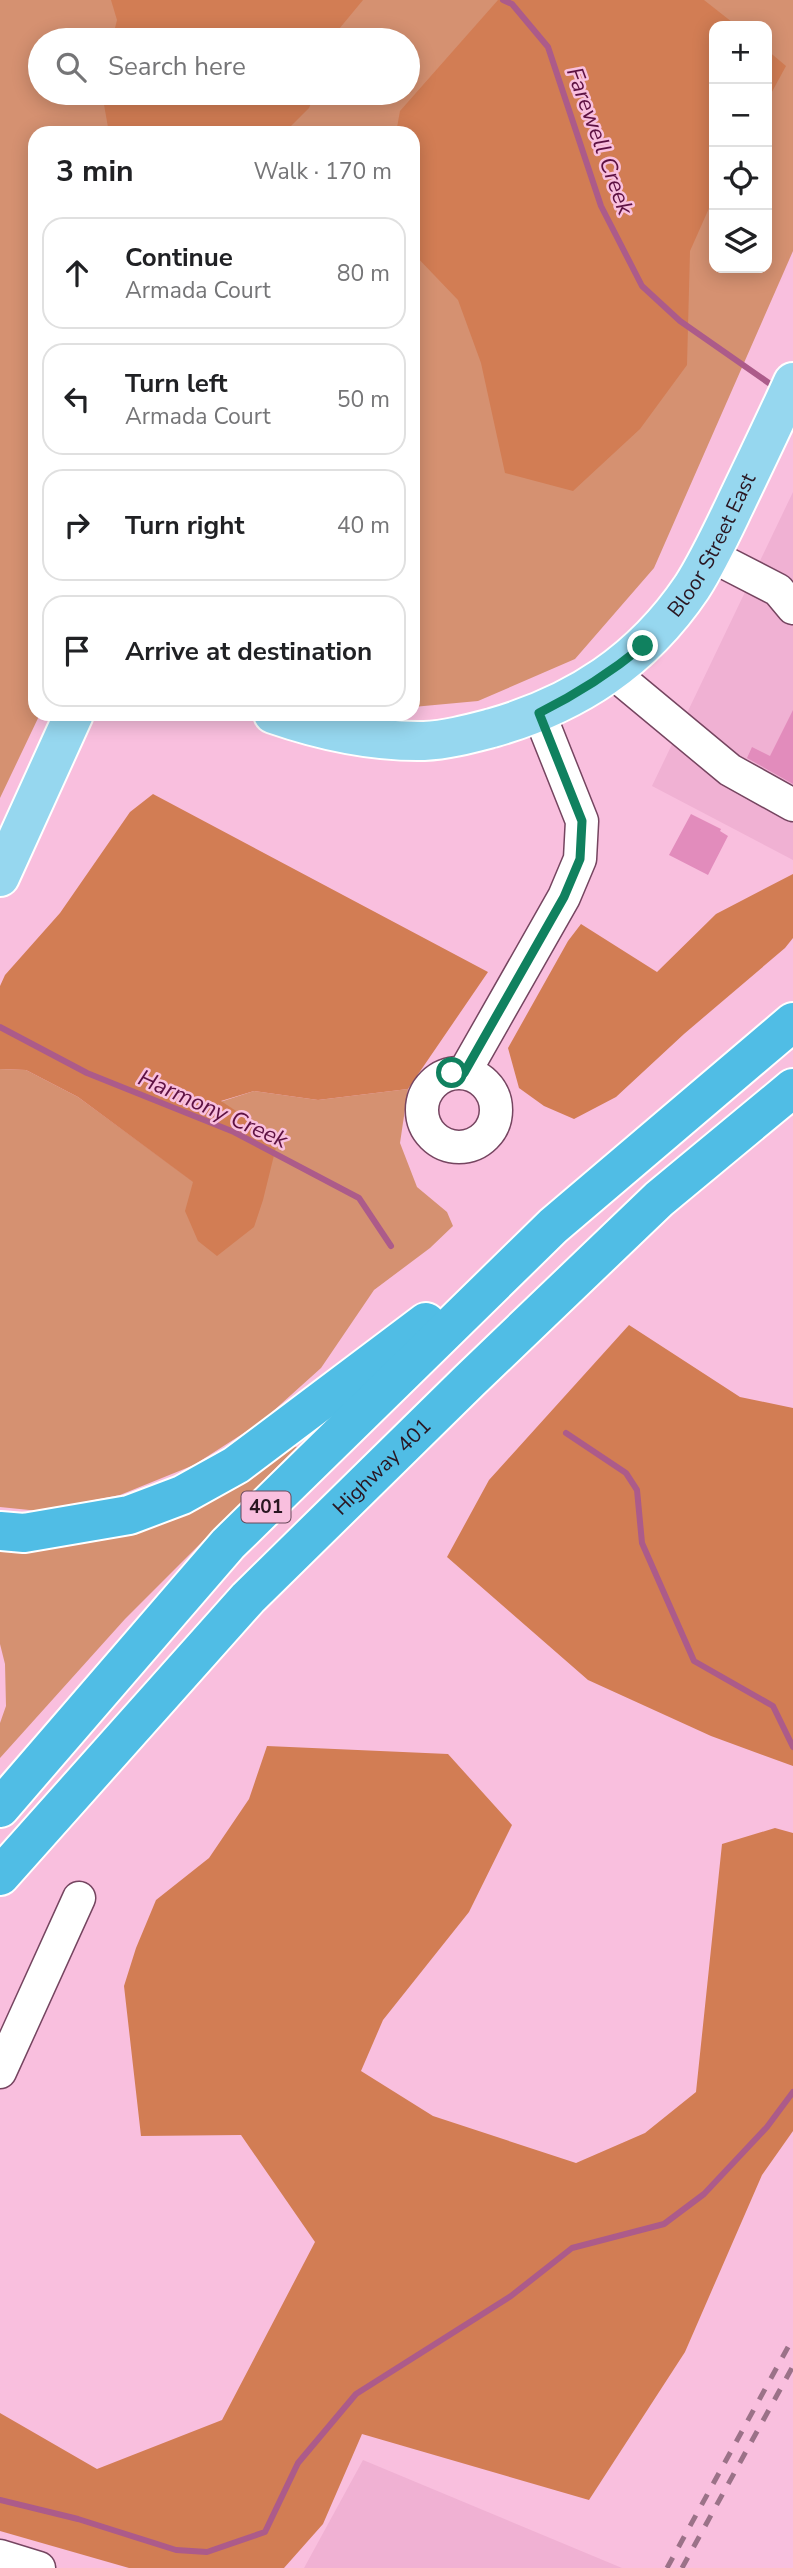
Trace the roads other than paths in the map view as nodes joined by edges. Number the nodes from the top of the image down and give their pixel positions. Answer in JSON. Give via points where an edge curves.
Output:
{"nodes":[{"id":1,"x":793,"y":382,"type":"edge"},
{"id":2,"x":710,"y":555,"type":"junction"},
{"id":3,"x":793,"y":608,"type":"edge"},
{"id":4,"x":612,"y":672,"type":"junction"},
{"id":5,"x":539,"y":713,"type":"junction"},
{"id":6,"x":71,"y":721,"type":"edge"},
{"id":7,"x":293,"y":721,"type":"edge"},
{"id":8,"x":793,"y":805,"type":"edge"},
{"id":9,"x":0,"y":877,"type":"edge"},
{"id":10,"x":793,"y":1022,"type":"edge"},
{"id":11,"x":464,"y":1073,"type":"dead end"},
{"id":12,"x":793,"y":1088,"type":"edge"},
{"id":13,"x":553,"y":1226,"type":"junction"},
{"id":14,"x":0,"y":1531,"type":"edge"},
{"id":15,"x":0,"y":1808,"type":"edge"},
{"id":16,"x":0,"y":1876,"type":"edge"},
{"id":17,"x":79,"y":1898,"type":"dead end"},
{"id":18,"x":0,"y":2072,"type":"edge"},
{"id":19,"x":0,"y":2556,"type":"edge"},
{"id":20,"x":39,"y":2568,"type":"edge"}],
"edges":[{"from":1,"to":2,"type":"main road","name":"Bloor Street East"},
{"from":2,"to":3,"type":"street","via":[[778,590]]},
{"from":2,"to":4,"type":"main road","name":"Bloor Street East","via":[[671,615]]},
{"from":4,"to":5,"type":"main road","name":"Bloor Street East"},
{"from":4,"to":8,"type":"street","via":[[730,770]]},
{"from":5,"to":7,"type":"main road","name":"Bloor Street East","via":[[458,737],[426,741],[345,734]]},
{"from":5,"to":11,"type":"street","via":[[582,821],[580,859],[564,897]]},
{"from":6,"to":9,"type":"main road"},
{"from":10,"to":13,"type":"highway","number":"401"},
{"from":12,"to":16,"type":"highway","name":"Highway 401","number":"401","via":[[659,1199],[248,1598]]},
{"from":13,"to":14,"type":"highway","via":[[236,1465],[193,1489],[129,1515],[24,1533]]},
{"from":13,"to":15,"type":"highway","number":"401","via":[[228,1544]]},
{"from":17,"to":18,"type":"street"},
{"from":19,"to":20,"type":"street"}]}
